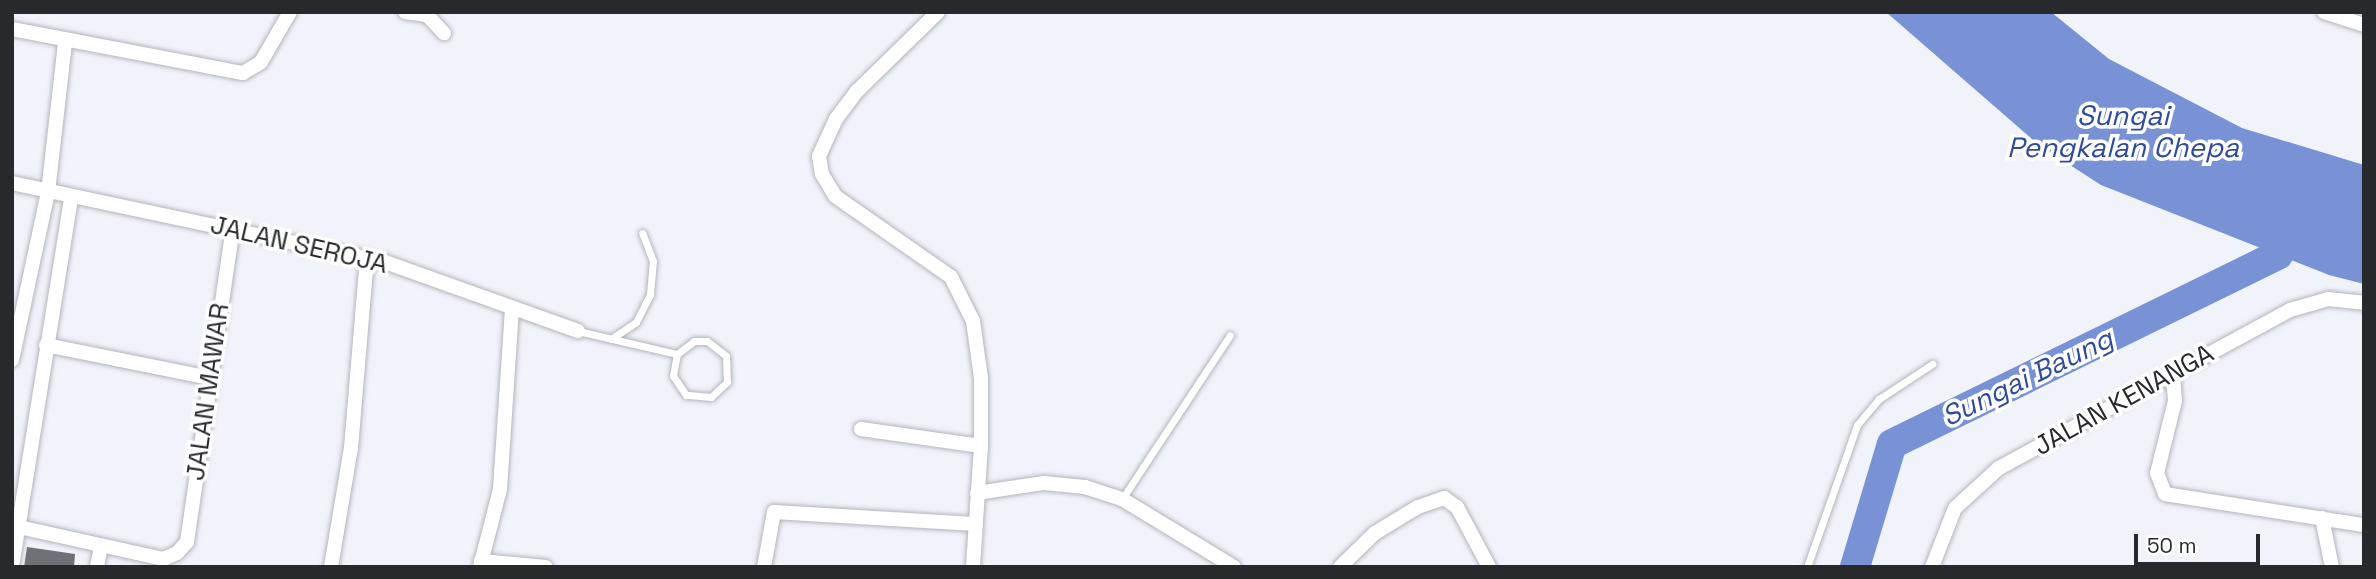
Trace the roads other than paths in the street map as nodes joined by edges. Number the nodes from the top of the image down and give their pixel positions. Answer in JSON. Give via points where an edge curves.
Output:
{"nodes":[{"id":1,"x":290,"y":12,"type":"edge"},
{"id":2,"x":405,"y":12,"type":"edge"},
{"id":3,"x":938,"y":12,"type":"edge"},
{"id":4,"x":2324,"y":12,"type":"edge"},
{"id":5,"x":2364,"y":24,"type":"edge"},
{"id":6,"x":12,"y":29,"type":"edge"},
{"id":7,"x":444,"y":33,"type":"dead end"},
{"id":8,"x":65,"y":42,"type":"junction"},
{"id":9,"x":12,"y":183,"type":"edge"},
{"id":10,"x":48,"y":192,"type":"junction"},
{"id":11,"x":71,"y":198,"type":"junction"},
{"id":12,"x":233,"y":228,"type":"junction"},
{"id":13,"x":642,"y":233,"type":"dead end"},
{"id":14,"x":367,"y":258,"type":"junction"},
{"id":15,"x":18,"y":303,"type":"edge"},
{"id":16,"x":2364,"y":303,"type":"edge"},
{"id":17,"x":512,"y":308,"type":"junction"},
{"id":18,"x":578,"y":331,"type":"joint"},
{"id":19,"x":1230,"y":335,"type":"dead end"},
{"id":20,"x":611,"y":339,"type":"junction"},
{"id":21,"x":46,"y":345,"type":"junction"},
{"id":22,"x":677,"y":354,"type":"junction"},
{"id":23,"x":12,"y":360,"type":"edge"},
{"id":24,"x":1932,"y":365,"type":"dead end"},
{"id":25,"x":2173,"y":373,"type":"junction"},
{"id":26,"x":209,"y":378,"type":"junction"},
{"id":27,"x":861,"y":429,"type":"dead end"},
{"id":28,"x":981,"y":446,"type":"junction"},
{"id":29,"x":977,"y":493,"type":"junction"},
{"id":30,"x":1122,"y":499,"type":"junction"},
{"id":31,"x":2322,"y":518,"type":"junction"},
{"id":32,"x":975,"y":524,"type":"junction"},
{"id":33,"x":2364,"y":525,"type":"edge"},
{"id":34,"x":19,"y":527,"type":"junction"},
{"id":35,"x":100,"y":546,"type":"junction"},
{"id":36,"x":1211,"y":561,"type":"edge"},
{"id":37,"x":481,"y":564,"type":"edge"},
{"id":38,"x":12,"y":567,"type":"edge"},
{"id":39,"x":97,"y":567,"type":"edge"},
{"id":40,"x":331,"y":567,"type":"edge"},
{"id":41,"x":546,"y":567,"type":"edge"},
{"id":42,"x":764,"y":567,"type":"edge"},
{"id":43,"x":973,"y":567,"type":"edge"},
{"id":44,"x":1234,"y":567,"type":"edge"},
{"id":45,"x":1340,"y":567,"type":"edge"},
{"id":46,"x":1489,"y":567,"type":"edge"},
{"id":47,"x":1807,"y":567,"type":"edge"},
{"id":48,"x":1932,"y":567,"type":"edge"},
{"id":49,"x":2332,"y":567,"type":"edge"}],
"edges":[{"from":1,"to":8,"type":"street","via":[[261,62],[243,74]]},
{"from":2,"to":7,"type":"street","via":[[427,15]]},
{"from":3,"to":28,"type":"street","via":[[857,91],[819,156],[822,174],[835,196],[951,277],[973,321],[981,378]]},
{"from":4,"to":5,"type":"street"},
{"from":6,"to":8,"type":"street"},
{"from":8,"to":10,"type":"street"},
{"from":9,"to":10,"type":"street","name":"JALAN SEROJA"},
{"from":10,"to":11,"type":"street","name":"JALAN SEROJA"},
{"from":10,"to":15,"type":"street"},
{"from":11,"to":12,"type":"street","name":"JALAN SEROJA"},
{"from":11,"to":21,"type":"street"},
{"from":12,"to":14,"type":"street","name":"JALAN SEROJA"},
{"from":12,"to":26,"type":"street","name":"JALAN MAWAR"},
{"from":13,"to":20,"type":"lane","via":[[653,261],[650,294],[636,322]]},
{"from":14,"to":17,"type":"street","name":"JALAN SEROJA"},
{"from":14,"to":40,"type":"street","via":[[351,448]]},
{"from":15,"to":23,"type":"street"},
{"from":16,"to":25,"type":"street","name":"JALAN KENANGA","via":[[2328,299],[2290,310]]},
{"from":17,"to":18,"type":"street","name":"JALAN SEROJA"},
{"from":17,"to":37,"type":"street","via":[[500,489]]},
{"from":18,"to":20,"type":"lane"},
{"from":19,"to":30,"type":"lane"},
{"from":20,"to":22,"type":"lane"},
{"from":21,"to":26,"type":"street"},
{"from":21,"to":34,"type":"street"},
{"from":22,"to":22,"type":"lane","via":[[673,376],[687,395],[711,397],[727,383],[728,363],[717,345],[694,341]]},
{"from":24,"to":47,"type":"lane","via":[[1880,400],[1857,425]]},
{"from":25,"to":31,"type":"street","via":[[2175,401],[2157,473],[2165,494]]},
{"from":25,"to":48,"type":"street","name":"JALAN KENANGA","via":[[1999,468],[1955,508]]},
{"from":26,"to":35,"type":"street","name":"JALAN MAWAR","via":[[187,542],[163,559]]},
{"from":27,"to":28,"type":"street"},
{"from":28,"to":29,"type":"street"},
{"from":29,"to":30,"type":"street","via":[[1044,483],[1085,487]]},
{"from":29,"to":32,"type":"street"},
{"from":30,"to":36,"type":"street"},
{"from":31,"to":33,"type":"street"},
{"from":31,"to":49,"type":"street"},
{"from":32,"to":42,"type":"street","via":[[774,512]]},
{"from":32,"to":43,"type":"street"},
{"from":34,"to":35,"type":"street"},
{"from":34,"to":38,"type":"street"},
{"from":35,"to":39,"type":"street"},
{"from":36,"to":44,"type":"street"},
{"from":37,"to":41,"type":"street"},
{"from":45,"to":46,"type":"street","via":[[1375,533],[1418,507],[1444,498],[1457,507]]}]}
